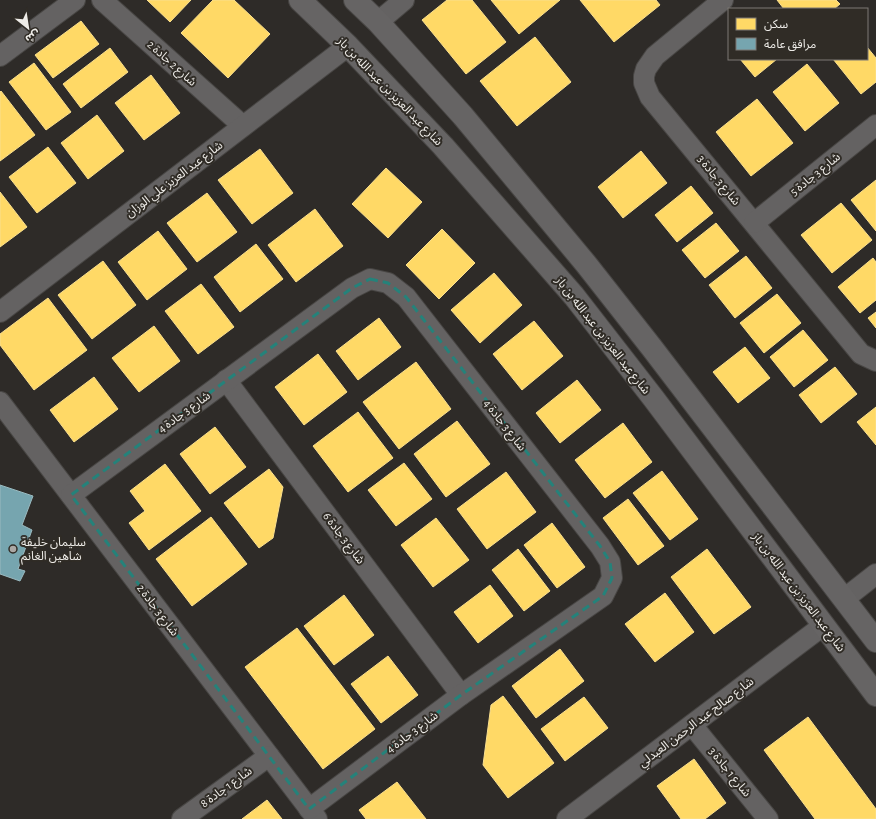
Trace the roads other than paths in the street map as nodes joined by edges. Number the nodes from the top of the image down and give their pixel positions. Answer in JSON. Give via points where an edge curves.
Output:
{"nodes":[{"id":1,"x":75,"y":0,"type":"edge"},
{"id":2,"x":102,"y":0,"type":"edge"},
{"id":3,"x":300,"y":0,"type":"edge"},
{"id":4,"x":355,"y":0,"type":"edge"},
{"id":5,"x":404,"y":0,"type":"edge"},
{"id":6,"x":723,"y":0,"type":"edge"},
{"id":7,"x":378,"y":22,"type":"junction"},
{"id":8,"x":348,"y":46,"type":"junction"},
{"id":9,"x":0,"y":56,"type":"edge"},
{"id":10,"x":876,"y":125,"type":"edge"},
{"id":11,"x":243,"y":126,"type":"junction"},
{"id":12,"x":492,"y":202,"type":"junction"},
{"id":13,"x":754,"y":223,"type":"junction"},
{"id":14,"x":586,"y":264,"type":"junction"},
{"id":15,"x":574,"y":296,"type":"junction"},
{"id":16,"x":0,"y":312,"type":"edge"},
{"id":17,"x":652,"y":348,"type":"junction"},
{"id":18,"x":876,"y":361,"type":"edge"},
{"id":19,"x":226,"y":380,"type":"junction"},
{"id":20,"x":0,"y":402,"type":"edge"},
{"id":21,"x":71,"y":495,"type":"junction"},
{"id":22,"x":876,"y":574,"type":"edge"},
{"id":23,"x":844,"y":599,"type":"junction"},
{"id":24,"x":824,"y":625,"type":"junction"},
{"id":25,"x":876,"y":641,"type":"edge"},
{"id":26,"x":876,"y":695,"type":"edge"},
{"id":27,"x":461,"y":696,"type":"junction"},
{"id":28,"x":692,"y":725,"type":"junction"},
{"id":29,"x":269,"y":756,"type":"junction"},
{"id":30,"x":313,"y":814,"type":"edge"},
{"id":31,"x":182,"y":819,"type":"edge"},
{"id":32,"x":567,"y":819,"type":"edge"},
{"id":33,"x":768,"y":819,"type":"edge"}],
"edges":[{"from":1,"to":9,"type":"street"},
{"from":2,"to":11,"type":"street","name":"شارع 2 جادة 2"},
{"from":3,"to":8,"type":"street","name":"شارع عبد العزيز بن عبد الله بن باز"},
{"from":4,"to":7,"type":"street"},
{"from":5,"to":7,"type":"street"},
{"from":6,"to":13,"type":"street","name":"شارع 3 جادة 3","via":[[655,56],[646,69],[644,83],[650,96]]},
{"from":7,"to":14,"type":"street","via":[[463,116]]},
{"from":8,"to":11,"type":"street","name":"شارع عبد العزيز علي الوزان"},
{"from":8,"to":12,"type":"street","name":"شارع عبد العزيز بن عبد الله بن باز"},
{"from":10,"to":13,"type":"street","name":"شارع 3 جادة 5"},
{"from":11,"to":16,"type":"street","name":"شارع عبد العزيز علي الوزان"},
{"from":12,"to":14,"type":"street","via":[[510,210],[573,271]]},
{"from":12,"to":15,"type":"street","name":"شارع عبد العزيز بن عبد الله بن باز"},
{"from":13,"to":18,"type":"street","name":"شارع 3 جادة 3","via":[[861,354]]},
{"from":14,"to":17,"type":"street"},
{"from":15,"to":17,"type":"street","via":[[582,288],[590,286],[597,290],[636,342]]},
{"from":15,"to":24,"type":"street","name":"شارع عبد العزيز بن عبد الله بن باز"},
{"from":17,"to":23,"type":"street"},
{"from":19,"to":21,"type":"street","name":"شارع 3 جادة 4"},
{"from":19,"to":27,"type":"street","name":"شارع 3 جادة 6"},
{"from":19,"to":27,"type":"street","name":"شارع 3 جادة 4","via":[[352,288],[370,279],[388,283],[406,298],[600,546],[610,562],[612,578],[603,596]]},
{"from":20,"to":21,"type":"street","name":"شارع 3 جادة 2"},
{"from":21,"to":29,"type":"street","name":"شارع 3 جادة 2"},
{"from":22,"to":23,"type":"street"},
{"from":23,"to":25,"type":"street"},
{"from":24,"to":26,"type":"street","name":"شارع عبد العزيز بن عبد الله بن باز"},
{"from":24,"to":28,"type":"street","name":"شارع صالح عبد الرحمن العبدلي"},
{"from":27,"to":30,"type":"street","name":"شارع 3 جادة 4"},
{"from":28,"to":32,"type":"street","name":"شارع صالح عبد الرحمن العبدلي"},
{"from":28,"to":33,"type":"street","name":"شارع 1 جادة 3"},
{"from":29,"to":30,"type":"street","name":"شارع 3 جادة 2"},
{"from":29,"to":31,"type":"street","name":"شارع 1 جادة 8"}]}
